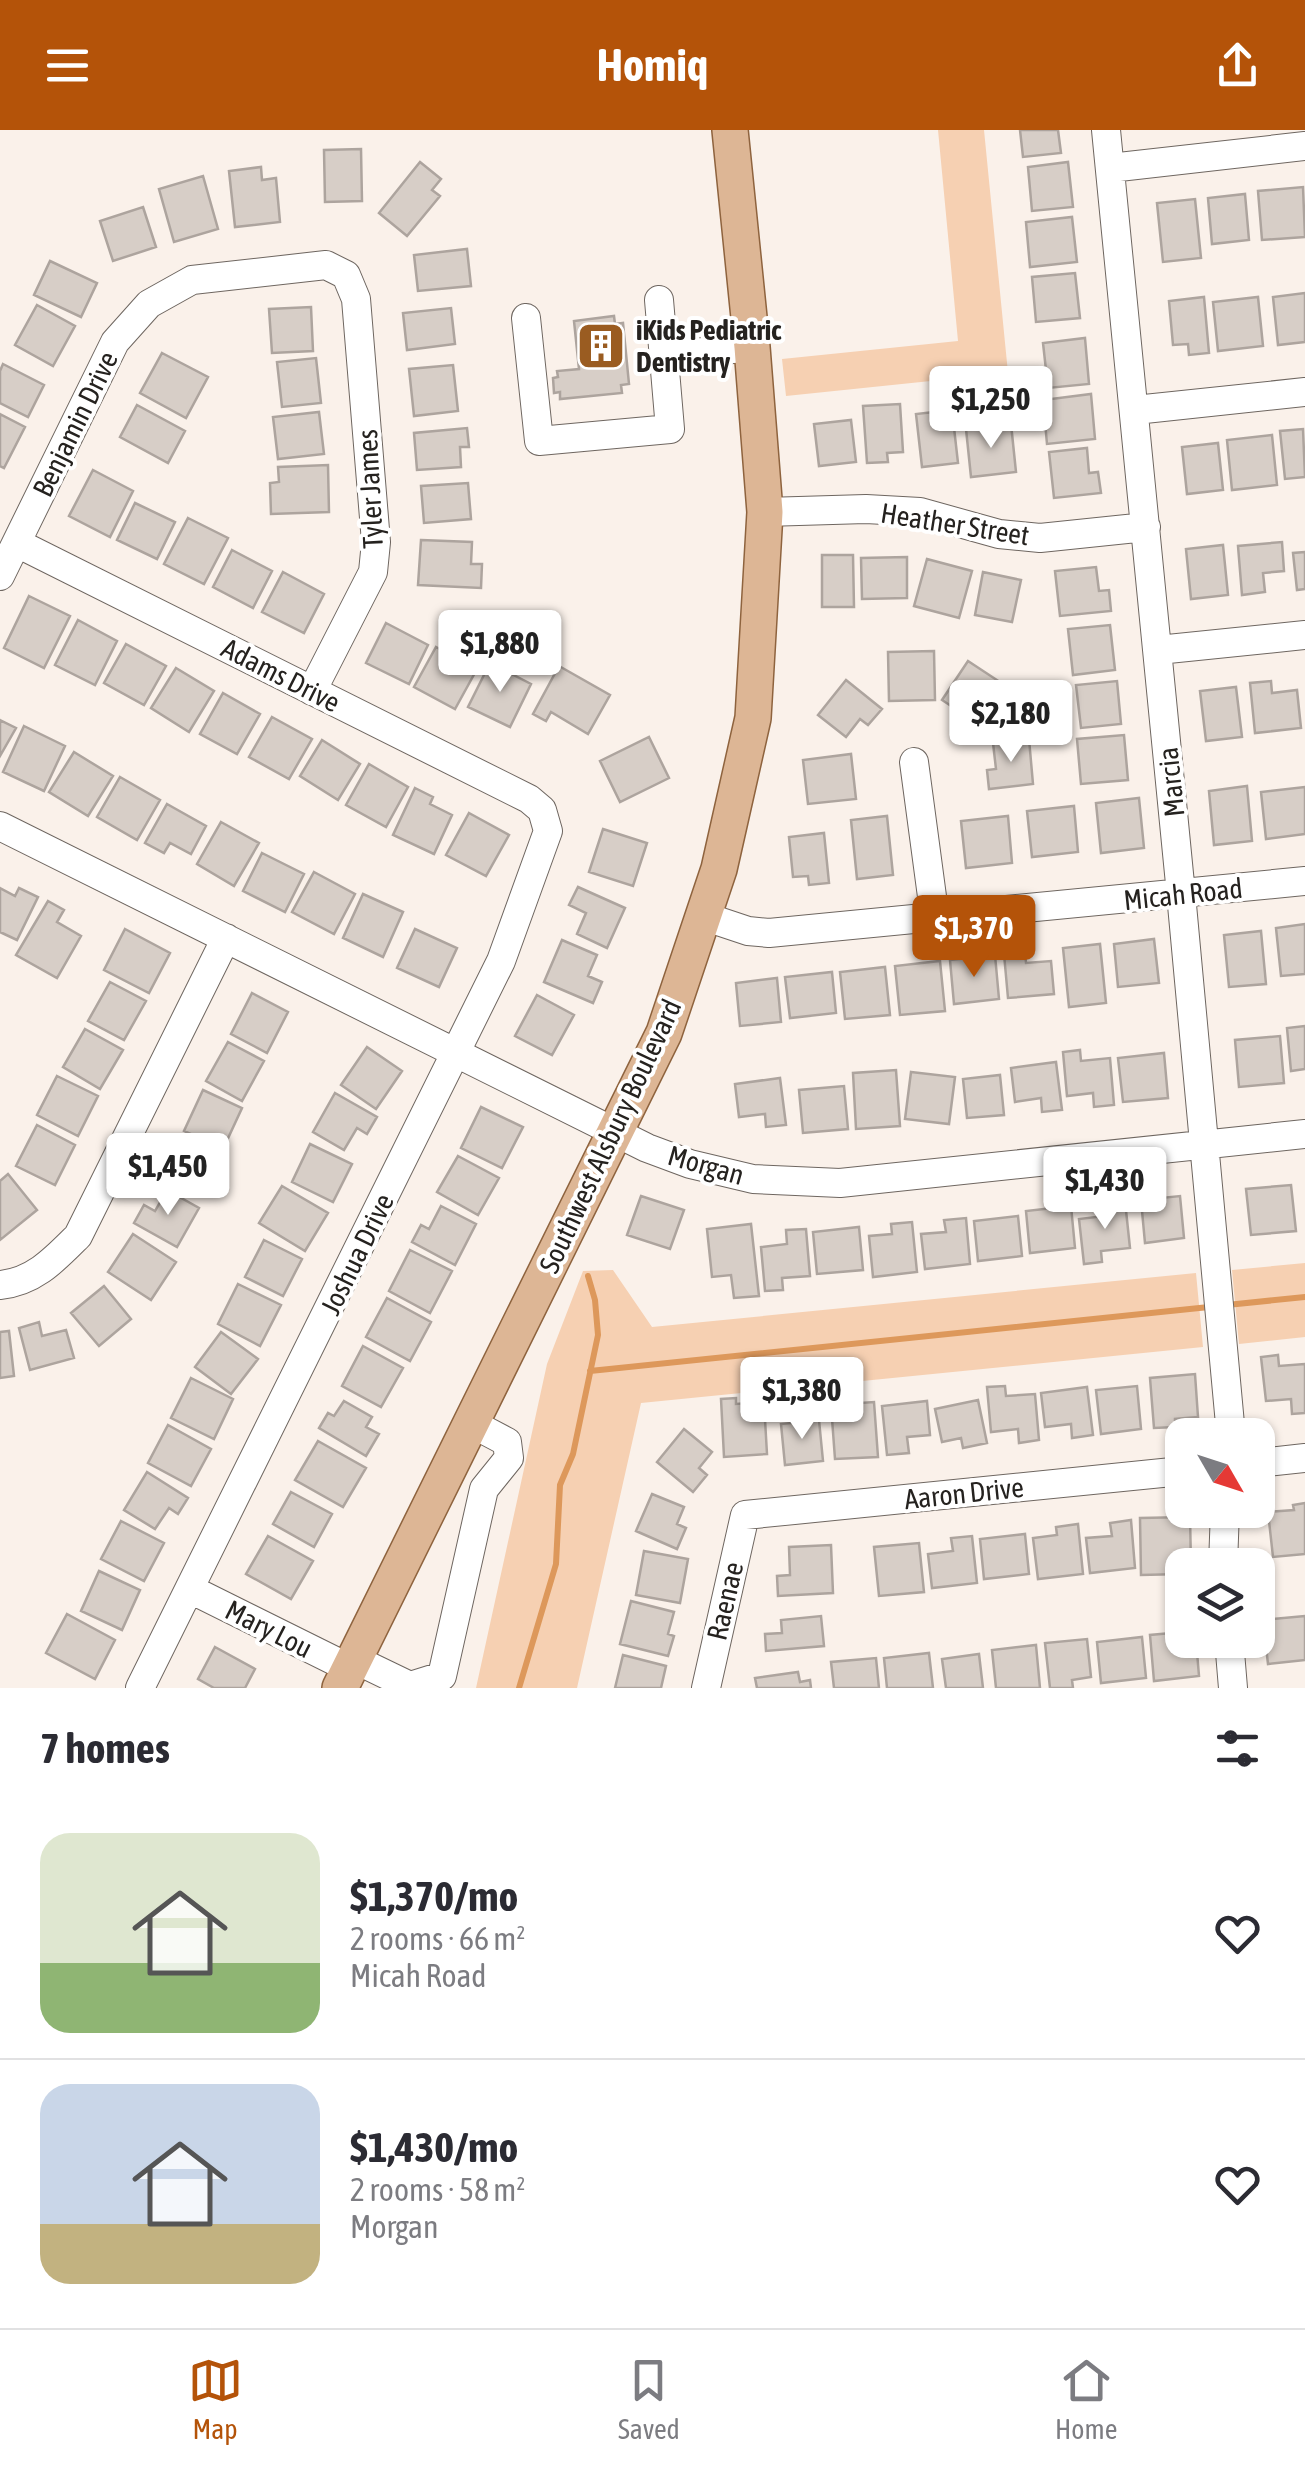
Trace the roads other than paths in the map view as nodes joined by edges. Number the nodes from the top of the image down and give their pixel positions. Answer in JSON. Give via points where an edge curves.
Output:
{"nodes":[{"id":1,"x":730,"y":130,"type":"edge"},
{"id":2,"x":1106,"y":130,"type":"edge"},
{"id":3,"x":1305,"y":146,"type":"edge"},
{"id":4,"x":1110,"y":168,"type":"junction"},
{"id":5,"x":346,"y":275,"type":"joint"},
{"id":6,"x":660,"y":300,"type":"dead end"},
{"id":7,"x":526,"y":318,"type":"dead end"},
{"id":8,"x":752,"y":347,"type":"junction"},
{"id":9,"x":665,"y":356,"type":"junction"},
{"id":10,"x":1305,"y":392,"type":"edge"},
{"id":11,"x":1135,"y":410,"type":"junction"},
{"id":12,"x":765,"y":512,"type":"junction"},
{"id":13,"x":1146,"y":527,"type":"junction"},
{"id":14,"x":17,"y":543,"type":"junction"},
{"id":15,"x":0,"y":576,"type":"edge"},
{"id":16,"x":1305,"y":636,"type":"edge"},
{"id":17,"x":1158,"y":650,"type":"junction"},
{"id":18,"x":312,"y":691,"type":"junction"},
{"id":19,"x":914,"y":762,"type":"dead end"},
{"id":20,"x":542,"y":810,"type":"joint"},
{"id":21,"x":0,"y":826,"type":"edge"},
{"id":22,"x":1305,"y":881,"type":"edge"},
{"id":23,"x":1181,"y":894,"type":"junction"},
{"id":24,"x":706,"y":917,"type":"junction"},
{"id":25,"x":935,"y":919,"type":"junction"},
{"id":26,"x":226,"y":938,"type":"junction"},
{"id":27,"x":457,"y":1052,"type":"junction"},
{"id":28,"x":616,"y":1132,"type":"junction"},
{"id":29,"x":1305,"y":1134,"type":"edge"},
{"id":30,"x":1205,"y":1144,"type":"junction"},
{"id":31,"x":0,"y":1285,"type":"edge"},
{"id":32,"x":1229,"y":1418,"type":"edge"},
{"id":33,"x":471,"y":1423,"type":"junction"},
{"id":34,"x":1305,"y":1458,"type":"edge"},
{"id":35,"x":1275,"y":1461,"type":"edge"},
{"id":36,"x":1165,"y":1473,"type":"edge"},
{"id":37,"x":746,"y":1514,"type":"joint"},
{"id":38,"x":190,"y":1589,"type":"junction"},
{"id":39,"x":1230,"y":1658,"type":"edge"},
{"id":40,"x":347,"y":1672,"type":"edge"},
{"id":41,"x":140,"y":1688,"type":"edge"},
{"id":42,"x":706,"y":1688,"type":"edge"},
{"id":43,"x":1233,"y":1688,"type":"edge"}],
"edges":[{"from":1,"to":8,"type":"main road","name":"Southwest Alsbury Boulevard"},
{"from":2,"to":4,"type":"street","name":"Marcia"},
{"from":3,"to":4,"type":"street"},
{"from":4,"to":11,"type":"street","name":"Marcia"},
{"from":5,"to":14,"type":"street","name":"Benjamin Drive","via":[[326,265],[192,280],[149,304],[115,342]]},
{"from":5,"to":18,"type":"street","name":"Tyler James","via":[[356,299],[376,542],[373,572]]},
{"from":6,"to":9,"type":"street"},
{"from":7,"to":9,"type":"street","via":[[539,441],[670,428]]},
{"from":8,"to":9,"type":"street"},
{"from":8,"to":12,"type":"main road","name":"Southwest Alsbury Boulevard"},
{"from":10,"to":11,"type":"street"},
{"from":11,"to":13,"type":"street","name":"Marcia"},
{"from":12,"to":13,"type":"street","name":"Heather Street","via":[[920,512],[1040,538]]},
{"from":12,"to":24,"type":"main road","name":"Southwest Alsbury Boulevard","via":[[753,718]]},
{"from":13,"to":17,"type":"street","name":"Marcia"},
{"from":14,"to":15,"type":"street","name":"Benjamin Drive"},
{"from":14,"to":18,"type":"street","name":"Adams Drive"},
{"from":16,"to":17,"type":"street"},
{"from":17,"to":23,"type":"street","name":"Marcia"},
{"from":18,"to":20,"type":"street","name":"Adams Drive"},
{"from":19,"to":25,"type":"street"},
{"from":20,"to":27,"type":"street","name":"Joshua Drive","via":[[548,831],[500,961]]},
{"from":21,"to":26,"type":"street","name":"Morgan"},
{"from":22,"to":23,"type":"street","name":"Micah Road"},
{"from":23,"to":25,"type":"street","name":"Micah Road"},
{"from":23,"to":30,"type":"street","name":"Marcia"},
{"from":24,"to":25,"type":"street","name":"Micah Road","via":[[769,933]]},
{"from":24,"to":28,"type":"main road","name":"Southwest Alsbury Boulevard","via":[[664,1033]]},
{"from":26,"to":27,"type":"street","name":"Morgan"},
{"from":26,"to":31,"type":"street","via":[[78,1236],[45,1270]]},
{"from":27,"to":28,"type":"street","name":"Morgan"},
{"from":27,"to":38,"type":"street","name":"Joshua Drive"},
{"from":28,"to":30,"type":"street","name":"Morgan","via":[[690,1164],[752,1179],[840,1182]]},
{"from":28,"to":33,"type":"main road","name":"Southwest Alsbury Boulevard"},
{"from":29,"to":30,"type":"street","name":"Morgan"},
{"from":30,"to":32,"type":"street","name":"Marcia"},
{"from":33,"to":40,"type":"main road","name":"Southwest Alsbury Boulevard"},
{"from":33,"to":40,"type":"street","name":"Mary Lou","via":[[506,1442],[509,1458],[484,1488],[442,1676],[410,1686]]},
{"from":34,"to":35,"type":"street"},
{"from":36,"to":37,"type":"street","name":"Aaron Drive"},
{"from":37,"to":42,"type":"street","name":"Raenae"},
{"from":38,"to":40,"type":"street","name":"Mary Lou"},
{"from":38,"to":41,"type":"street","name":"Joshua Drive"},
{"from":39,"to":43,"type":"street"}]}
